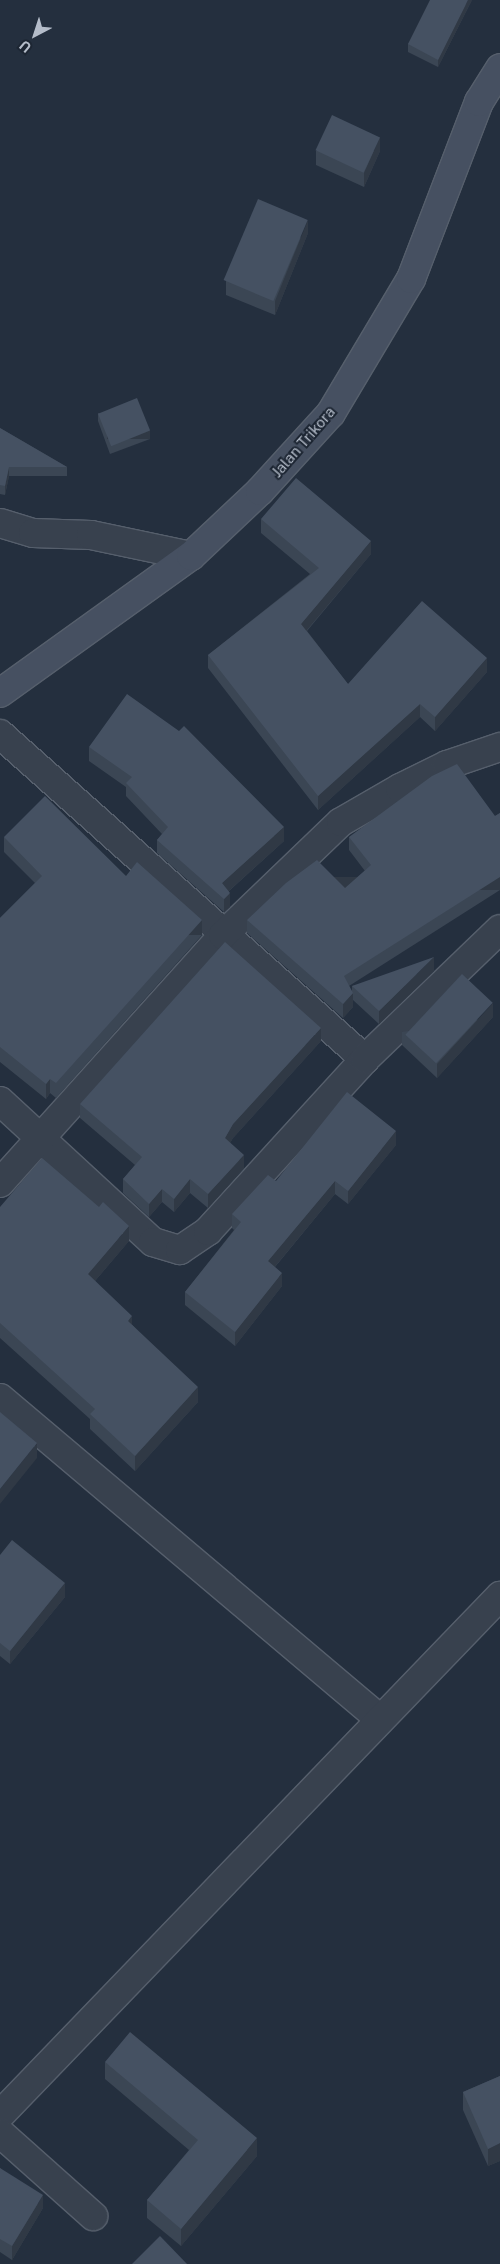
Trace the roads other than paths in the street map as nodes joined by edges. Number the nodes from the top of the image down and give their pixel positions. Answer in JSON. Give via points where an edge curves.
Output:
{"nodes":[{"id":1,"x":500,"y":68,"type":"edge"},
{"id":2,"x":0,"y":523,"type":"edge"},
{"id":3,"x":191,"y":556,"type":"junction"},
{"id":4,"x":0,"y":694,"type":"edge"},
{"id":5,"x":0,"y":734,"type":"edge"},
{"id":6,"x":500,"y":747,"type":"edge"},
{"id":7,"x":500,"y":929,"type":"edge"},
{"id":8,"x":223,"y":935,"type":"junction"},
{"id":9,"x":365,"y":1059,"type":"junction"},
{"id":10,"x":0,"y":1102,"type":"edge"},
{"id":11,"x":43,"y":1138,"type":"junction"},
{"id":12,"x":0,"y":1183,"type":"edge"},
{"id":13,"x":0,"y":1398,"type":"edge"},
{"id":14,"x":500,"y":1596,"type":"edge"},
{"id":15,"x":380,"y":1719,"type":"junction"},
{"id":16,"x":5,"y":2110,"type":"edge"},
{"id":17,"x":0,"y":2133,"type":"edge"},
{"id":18,"x":93,"y":2216,"type":"dead end"}],
"edges":[{"from":1,"to":3,"type":"street","name":"Jalan Trikora","via":[[479,102],[411,279],[331,413],[260,491]]},
{"from":2,"to":3,"type":"street","via":[[33,533],[91,535]]},
{"from":3,"to":4,"type":"street","name":"Jalan Trikora"},
{"from":5,"to":8,"type":"street"},
{"from":6,"to":8,"type":"street","via":[[408,784],[342,822]]},
{"from":7,"to":9,"type":"street"},
{"from":8,"to":9,"type":"street"},
{"from":8,"to":11,"type":"street"},
{"from":9,"to":11,"type":"street","via":[[208,1231],[180,1250],[153,1242]]},
{"from":10,"to":11,"type":"street"},
{"from":11,"to":12,"type":"street"},
{"from":13,"to":15,"type":"street"},
{"from":14,"to":15,"type":"street"},
{"from":15,"to":16,"type":"street"},
{"from":17,"to":18,"type":"street"}]}
